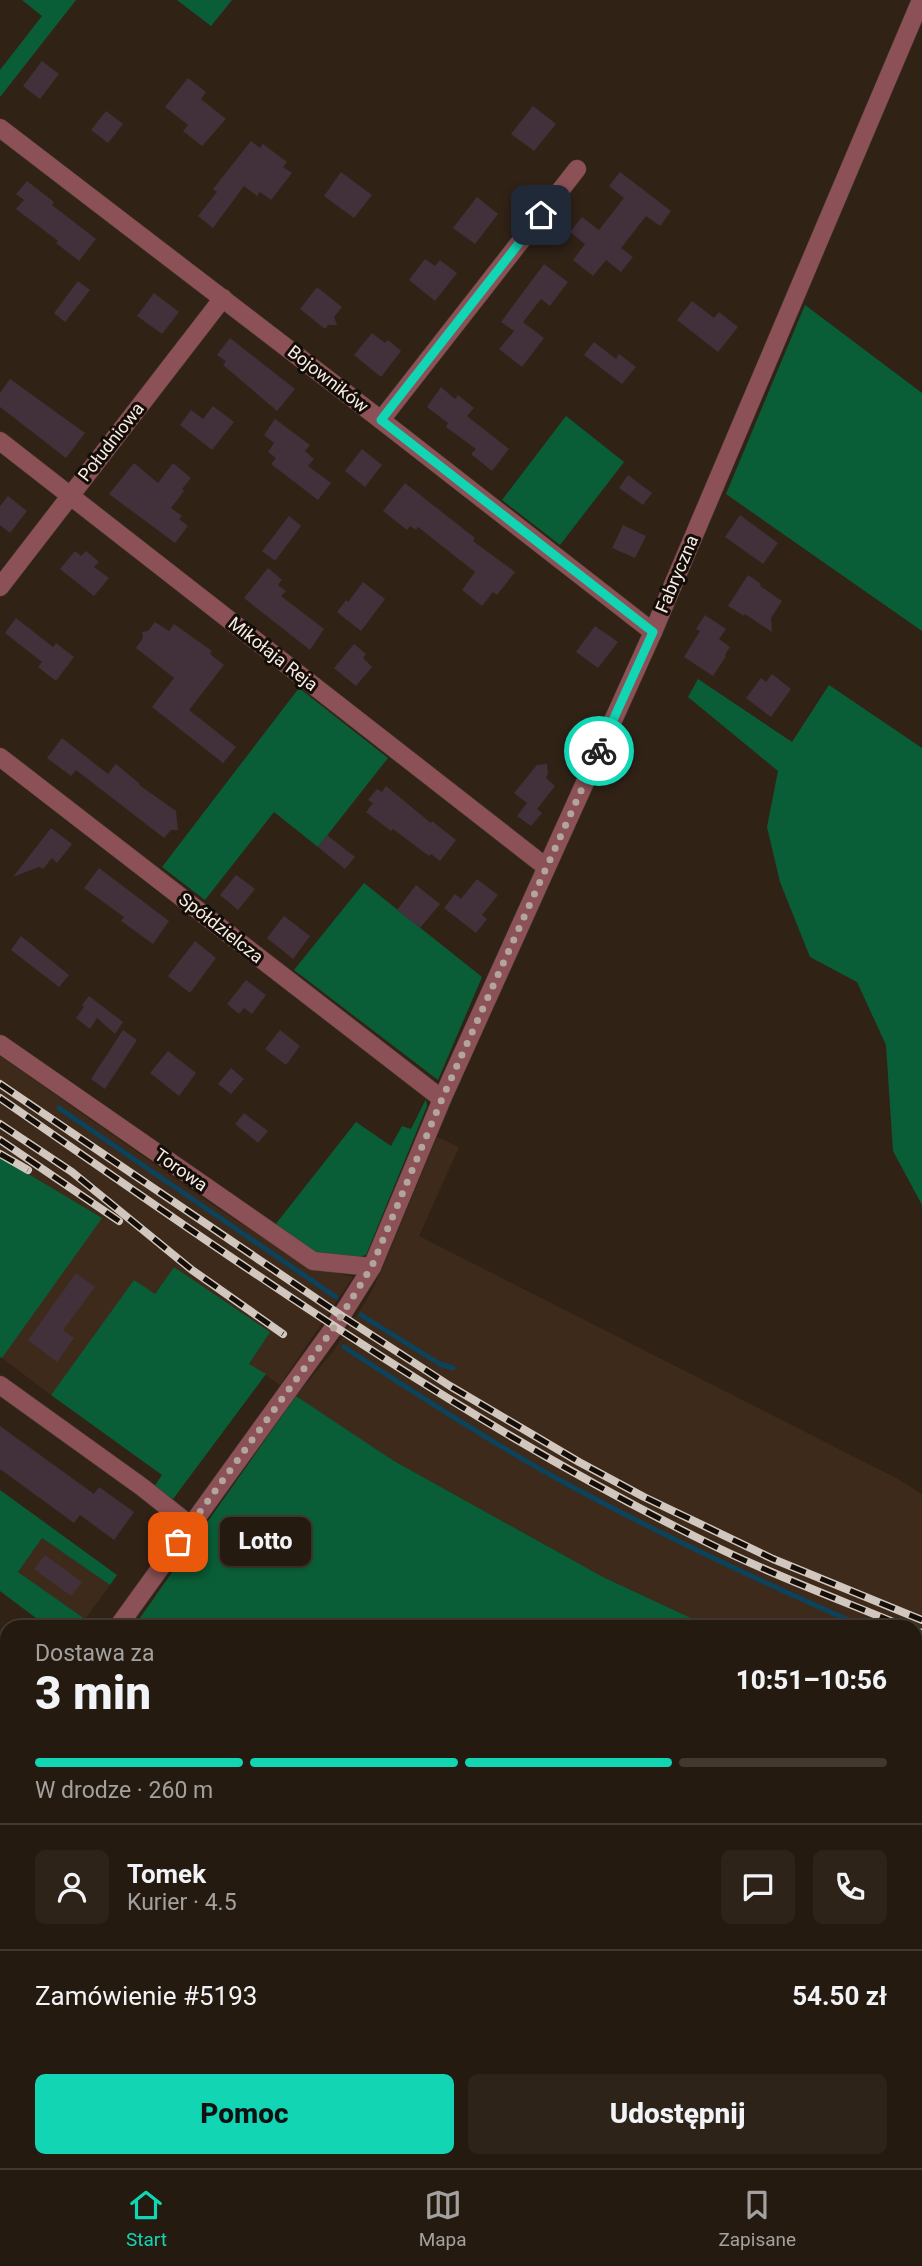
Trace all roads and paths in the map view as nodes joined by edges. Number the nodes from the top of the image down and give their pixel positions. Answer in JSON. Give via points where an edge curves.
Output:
{"nodes":[{"id":1,"x":921,"y":0,"type":"edge"},
{"id":2,"x":0,"y":128,"type":"edge"},
{"id":3,"x":577,"y":169,"type":"dead end"},
{"id":4,"x":223,"y":298,"type":"junction"},
{"id":5,"x":381,"y":420,"type":"junction"},
{"id":6,"x":0,"y":441,"type":"edge"},
{"id":7,"x":70,"y":495,"type":"junction"},
{"id":8,"x":0,"y":587,"type":"edge"},
{"id":9,"x":653,"y":632,"type":"junction"},
{"id":10,"x":0,"y":757,"type":"edge"},
{"id":11,"x":546,"y":867,"type":"junction"},
{"id":12,"x":0,"y":1044,"type":"edge"},
{"id":13,"x":442,"y":1099,"type":"junction"},
{"id":14,"x":372,"y":1266,"type":"junction"},
{"id":15,"x":0,"y":1385,"type":"edge"},
{"id":16,"x":190,"y":1525,"type":"junction"},
{"id":17,"x":123,"y":1620,"type":"edge"}],
"edges":[{"from":1,"to":9,"type":"street","name":"Fabryczna"},
{"from":2,"to":4,"type":"street","name":"Bojowników"},
{"from":3,"to":5,"type":"street"},
{"from":4,"to":5,"type":"street","name":"Bojowników"},
{"from":4,"to":7,"type":"street","name":"Południowa"},
{"from":5,"to":9,"type":"street","name":"Bojowników"},
{"from":6,"to":7,"type":"street","name":"Mikołaja Reja"},
{"from":7,"to":8,"type":"street","name":"Południowa"},
{"from":7,"to":11,"type":"street","name":"Mikołaja Reja"},
{"from":9,"to":11,"type":"street","name":"Fabryczna"},
{"from":10,"to":13,"type":"street","name":"Spółdzielcza"},
{"from":11,"to":13,"type":"street","name":"Fabryczna"},
{"from":12,"to":14,"type":"street","name":"Torowa","via":[[313,1261]]},
{"from":13,"to":14,"type":"street","name":"Fabryczna"},
{"from":14,"to":16,"type":"street","name":"Fabryczna","via":[[335,1326]]},
{"from":15,"to":16,"type":"street"},
{"from":16,"to":17,"type":"street","name":"Fabryczna"}]}
